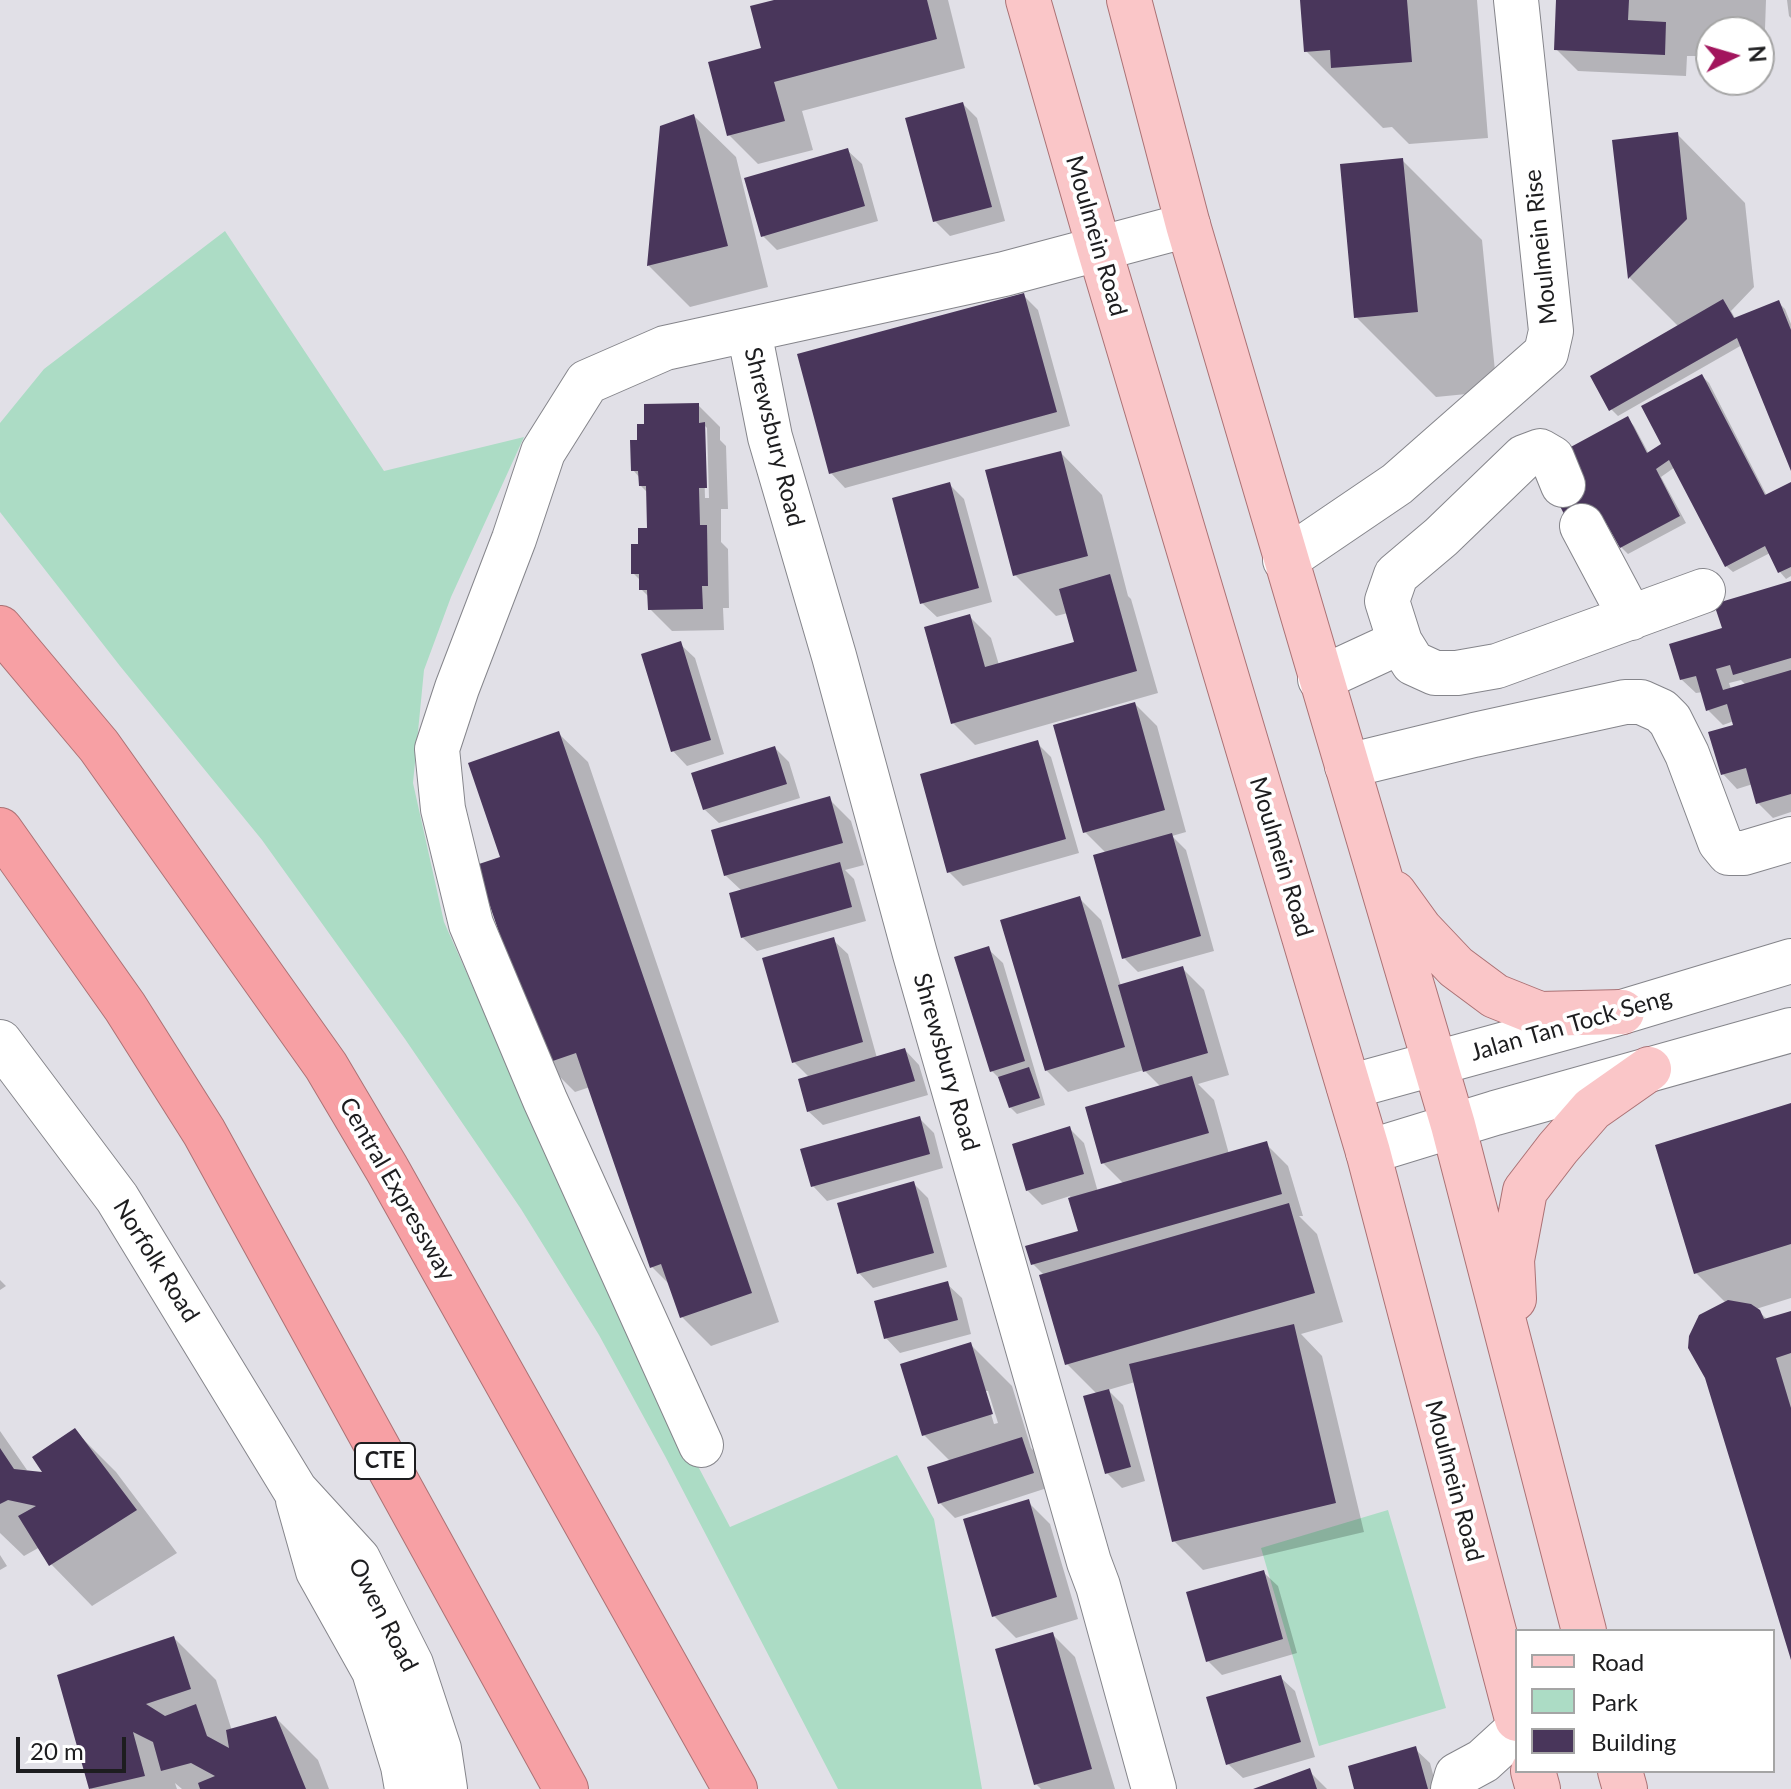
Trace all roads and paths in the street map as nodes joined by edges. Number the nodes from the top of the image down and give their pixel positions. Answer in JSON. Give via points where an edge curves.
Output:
{"nodes":[{"id":1,"x":1028,"y":0,"type":"edge"},
{"id":2,"x":1129,"y":0,"type":"edge"},
{"id":3,"x":1516,"y":0,"type":"edge"},
{"id":4,"x":1188,"y":225,"type":"junction"},
{"id":5,"x":1099,"y":248,"type":"junction"},
{"id":6,"x":749,"y":331,"type":"junction"},
{"id":7,"x":1563,"y":485,"type":"dead end"},
{"id":8,"x":1582,"y":526,"type":"dead end"},
{"id":9,"x":1285,"y":560,"type":"junction"},
{"id":10,"x":1703,"y":591,"type":"dead end"},
{"id":11,"x":1631,"y":618,"type":"junction"},
{"id":12,"x":0,"y":628,"type":"edge"},
{"id":13,"x":1400,"y":642,"type":"junction"},
{"id":14,"x":1320,"y":679,"type":"junction"},
{"id":15,"x":1347,"y":766,"type":"junction"},
{"id":16,"x":0,"y":830,"type":"edge"},
{"id":17,"x":1791,"y":839,"type":"edge"},
{"id":18,"x":1378,"y":872,"type":"junction"},
{"id":19,"x":1791,"y":961,"type":"edge"},
{"id":20,"x":1622,"y":1012,"type":"junction"},
{"id":21,"x":1791,"y":1030,"type":"edge"},
{"id":22,"x":0,"y":1042,"type":"edge"},
{"id":23,"x":1436,"y":1063,"type":"junction"},
{"id":24,"x":1649,"y":1069,"type":"junction"},
{"id":25,"x":1349,"y":1087,"type":"junction"},
{"id":26,"x":1453,"y":1125,"type":"junction"},
{"id":27,"x":1368,"y":1152,"type":"junction"},
{"id":28,"x":1519,"y":1383,"type":"junction"},
{"id":29,"x":701,"y":1445,"type":"dead end"},
{"id":30,"x":295,"y":1490,"type":"junction"},
{"id":31,"x":1583,"y":1629,"type":"edge"},
{"id":32,"x":1515,"y":1711,"type":"edge"},
{"id":33,"x":1515,"y":1732,"type":"edge"},
{"id":34,"x":407,"y":1789,"type":"edge"},
{"id":35,"x":445,"y":1789,"type":"edge"},
{"id":36,"x":566,"y":1789,"type":"edge"},
{"id":37,"x":735,"y":1789,"type":"edge"},
{"id":38,"x":1154,"y":1789,"type":"edge"},
{"id":39,"x":1453,"y":1789,"type":"edge"}],
"edges":[{"from":1,"to":5,"type":"main road","name":"Moulmein Road"},
{"from":2,"to":4,"type":"main road"},
{"from":3,"to":9,"type":"street","name":"Moulmein Rise","via":[[1551,331],[1546,353],[1397,484]]},
{"from":4,"to":5,"type":"street","name":"Shrewsbury Road"},
{"from":4,"to":9,"type":"main road"},
{"from":5,"to":6,"type":"street","name":"Shrewsbury Road"},
{"from":5,"to":25,"type":"main road","name":"Moulmein Road"},
{"from":6,"to":29,"type":"street","name":"Shrewsbury Road","via":[[665,348],[587,382],[543,452],[437,749],[443,809],[471,924]]},
{"from":6,"to":38,"type":"street","name":"Shrewsbury Road","via":[[770,437]]},
{"from":7,"to":13,"type":"street","via":[[1552,458],[1540,451],[1524,457],[1396,575],[1387,601]]},
{"from":8,"to":11,"type":"street"},
{"from":9,"to":14,"type":"main road"},
{"from":10,"to":11,"type":"street"},
{"from":11,"to":13,"type":"street","via":[[1497,666],[1457,673],[1435,673],[1413,663]]},
{"from":12,"to":37,"type":"highway","name":"Central Expressway","via":[[99,746],[326,1066]]},
{"from":13,"to":14,"type":"street"},
{"from":14,"to":15,"type":"main road"},
{"from":15,"to":17,"type":"street","via":[[1641,702],[1670,720],[1729,853]]},
{"from":15,"to":18,"type":"main road"},
{"from":16,"to":36,"type":"highway","number":"CTE","via":[[125,1007],[204,1132]]},
{"from":18,"to":20,"type":"main road","via":[[1420,929],[1456,967],[1495,996],[1540,1014]]},
{"from":18,"to":23,"type":"main road"},
{"from":19,"to":20,"type":"street","name":"Jalan Tan Tock Seng"},
{"from":20,"to":23,"type":"street","name":"Jalan Tan Tock Seng"},
{"from":21,"to":24,"type":"street"},
{"from":22,"to":30,"type":"street","name":"Norfolk Road","via":[[117,1198]]},
{"from":23,"to":25,"type":"street","name":"Jalan Tan Tock Seng"},
{"from":23,"to":26,"type":"main road"},
{"from":24,"to":26,"type":"street"},
{"from":24,"to":28,"type":"main road","via":[[1592,1109],[1525,1191],[1512,1260]]},
{"from":25,"to":27,"type":"main road","name":"Moulmein Road"},
{"from":26,"to":27,"type":"street"},
{"from":26,"to":28,"type":"main road"},
{"from":27,"to":32,"type":"main road","name":"Moulmein Road"},
{"from":28,"to":31,"type":"main road"},
{"from":30,"to":34,"type":"street","name":"Owen Road","via":[[318,1571],[374,1671]]},
{"from":30,"to":35,"type":"street","name":"Owen Road","via":[[358,1559],[411,1664],[439,1749]]},
{"from":33,"to":39,"type":"street","via":[[1483,1761],[1457,1775]]}]}
